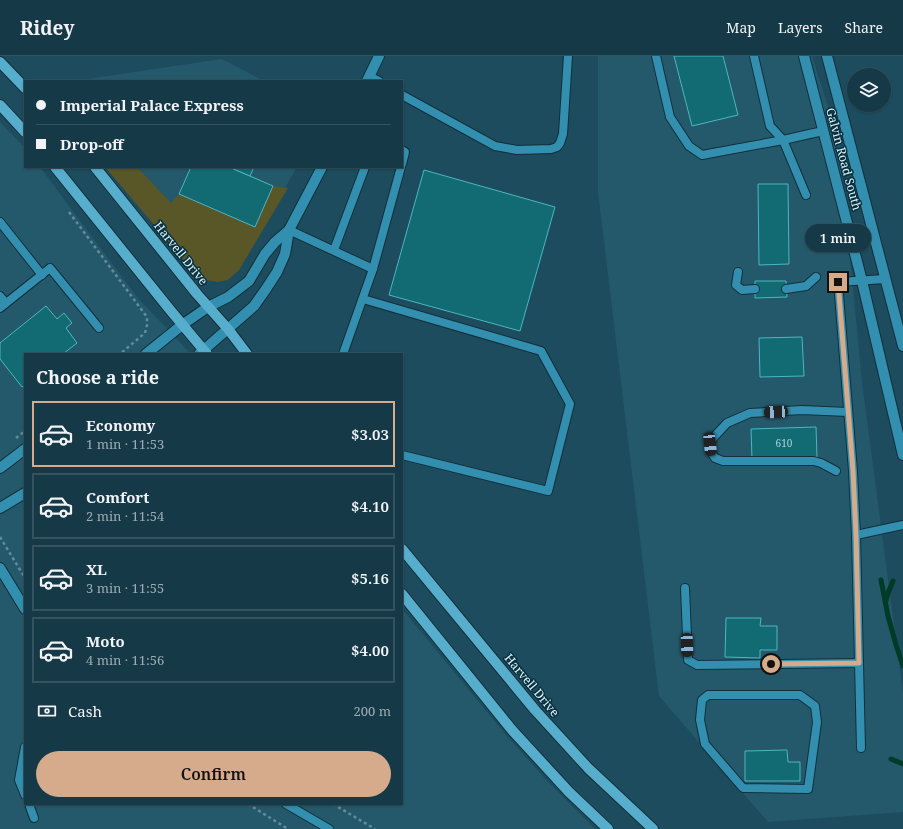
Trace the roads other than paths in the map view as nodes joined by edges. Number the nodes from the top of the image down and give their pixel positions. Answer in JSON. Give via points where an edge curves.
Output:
{"nodes":[{"id":1,"x":379,"y":56,"type":"edge"},
{"id":2,"x":568,"y":56,"type":"edge"},
{"id":3,"x":656,"y":56,"type":"edge"},
{"id":4,"x":754,"y":56,"type":"edge"},
{"id":5,"x":804,"y":56,"type":"edge"},
{"id":6,"x":827,"y":56,"type":"edge"},
{"id":7,"x":0,"y":62,"type":"edge"},
{"id":8,"x":372,"y":79,"type":"edge"},
{"id":9,"x":24,"y":87,"type":"edge"},
{"id":10,"x":403,"y":95,"type":"edge"},
{"id":11,"x":0,"y":105,"type":"edge"},
{"id":12,"x":24,"y":131,"type":"edge"},
{"id":13,"x":823,"y":131,"type":"junction"},
{"id":14,"x":783,"y":140,"type":"junction"},
{"id":15,"x":56,"y":168,"type":"edge"},
{"id":16,"x":96,"y":168,"type":"edge"},
{"id":17,"x":319,"y":168,"type":"edge"},
{"id":18,"x":365,"y":168,"type":"edge"},
{"id":19,"x":401,"y":168,"type":"edge"},
{"id":20,"x":806,"y":195,"type":"dead end"},
{"id":21,"x":0,"y":222,"type":"edge"},
{"id":22,"x":289,"y":230,"type":"junction"},
{"id":23,"x":334,"y":250,"type":"junction"},
{"id":24,"x":373,"y":269,"type":"junction"},
{"id":25,"x":738,"y":272,"type":"dead end"},
{"id":26,"x":42,"y":275,"type":"junction"},
{"id":27,"x":816,"y":277,"type":"dead end"},
{"id":28,"x":885,"y":279,"type":"junction"},
{"id":29,"x":862,"y":281,"type":"junction"},
{"id":30,"x":755,"y":289,"type":"dead end"},
{"id":31,"x":786,"y":289,"type":"dead end"},
{"id":32,"x":0,"y":296,"type":"edge"},
{"id":33,"x":363,"y":299,"type":"junction"},
{"id":34,"x":3,"y":306,"type":"edge"},
{"id":35,"x":208,"y":307,"type":"junction"},
{"id":36,"x":182,"y":325,"type":"junction"},
{"id":37,"x":99,"y":328,"type":"dead end"},
{"id":38,"x":228,"y":329,"type":"junction"},
{"id":39,"x":903,"y":346,"type":"edge"},
{"id":40,"x":203,"y":352,"type":"edge"},
{"id":41,"x":147,"y":353,"type":"edge"},
{"id":42,"x":247,"y":353,"type":"edge"},
{"id":43,"x":344,"y":353,"type":"edge"},
{"id":44,"x":848,"y":412,"type":"junction"},
{"id":45,"x":24,"y":450,"type":"edge"},
{"id":46,"x":403,"y":455,"type":"edge"},
{"id":47,"x":903,"y":455,"type":"edge"},
{"id":48,"x":0,"y":468,"type":"edge"},
{"id":49,"x":836,"y":471,"type":"dead end"},
{"id":50,"x":24,"y":494,"type":"edge"},
{"id":51,"x":0,"y":508,"type":"edge"},
{"id":52,"x":903,"y":524,"type":"edge"},
{"id":53,"x":856,"y":535,"type":"junction"},
{"id":54,"x":403,"y":549,"type":"edge"},
{"id":55,"x":0,"y":568,"type":"edge"},
{"id":56,"x":686,"y":588,"type":"dead end"},
{"id":57,"x":403,"y":595,"type":"edge"},
{"id":58,"x":24,"y":607,"type":"edge"},
{"id":59,"x":859,"y":663,"type":"junction"},
{"id":60,"x":817,"y":722,"type":"joint"},
{"id":61,"x":861,"y":748,"type":"dead end"},
{"id":62,"x":24,"y":753,"type":"edge"},
{"id":63,"x":24,"y":772,"type":"edge"},
{"id":64,"x":19,"y":780,"type":"junction"},
{"id":65,"x":24,"y":792,"type":"edge"},
{"id":66,"x":29,"y":805,"type":"edge"},
{"id":67,"x":288,"y":805,"type":"edge"},
{"id":68,"x":34,"y":818,"type":"dead end"},
{"id":69,"x":330,"y":829,"type":"edge"},
{"id":70,"x":608,"y":829,"type":"edge"},
{"id":71,"x":653,"y":829,"type":"edge"}],
"edges":[{"from":1,"to":8,"type":"main road"},
{"from":2,"to":10,"type":"lane","via":[[564,134],[557,147],[551,149],[517,150],[495,146]]},
{"from":3,"to":14,"type":"lane","via":[[670,117],[689,146],[702,155]]},
{"from":4,"to":14,"type":"lane","via":[[770,126]]},
{"from":5,"to":13,"type":"main road","name":"Galvin Road South"},
{"from":6,"to":28,"type":"main road","name":"Galvin Road South"},
{"from":7,"to":9,"type":"main road"},
{"from":11,"to":12,"type":"main road"},
{"from":13,"to":14,"type":"lane"},
{"from":13,"to":29,"type":"main road","name":"Galvin Road South"},
{"from":14,"to":20,"type":"lane"},
{"from":15,"to":36,"type":"main road"},
{"from":16,"to":35,"type":"main road","name":"Harvell Drive"},
{"from":17,"to":22,"type":"main road"},
{"from":18,"to":23,"type":"lane"},
{"from":19,"to":24,"type":"lane"},
{"from":21,"to":26,"type":"lane"},
{"from":22,"to":23,"type":"lane"},
{"from":22,"to":35,"type":"main road","via":[[274,242],[249,281],[228,298]]},
{"from":22,"to":38,"type":"main road","via":[[285,254],[277,272],[254,306]]},
{"from":23,"to":24,"type":"lane"},
{"from":24,"to":33,"type":"lane"},
{"from":25,"to":30,"type":"lane","via":[[736,284],[742,290]]},
{"from":26,"to":34,"type":"lane"},
{"from":26,"to":37,"type":"lane","via":[[50,268]]},
{"from":27,"to":31,"type":"lane","via":[[806,286]]},
{"from":28,"to":29,"type":"lane"},
{"from":28,"to":39,"type":"main road","name":"Galvin Road South"},
{"from":29,"to":44,"type":"lane","via":[[838,282]]},
{"from":29,"to":47,"type":"main road","name":"Galvin Road South"},
{"from":32,"to":34,"type":"lane"},
{"from":33,"to":43,"type":"lane"},
{"from":33,"to":46,"type":"lane","via":[[541,351],[570,404],[548,492]]},
{"from":35,"to":36,"type":"main road"},
{"from":35,"to":38,"type":"main road","name":"Harvell Drive"},
{"from":36,"to":40,"type":"main road"},
{"from":36,"to":41,"type":"main road"},
{"from":38,"to":40,"type":"main road"},
{"from":38,"to":42,"type":"main road","name":"Harvell Drive"},
{"from":44,"to":49,"type":"lane","via":[[802,410],[750,413],[727,423],[710,444],[715,458],[723,461],[814,461]]},
{"from":44,"to":53,"type":"lane"},
{"from":45,"to":48,"type":"main road"},
{"from":50,"to":51,"type":"main road"},
{"from":52,"to":53,"type":"lane"},
{"from":53,"to":59,"type":"lane"},
{"from":54,"to":71,"type":"main road","name":"Harvell Drive","via":[[535,710],[588,768]]},
{"from":55,"to":58,"type":"main road"},
{"from":56,"to":59,"type":"lane","via":[[688,660],[698,665]]},
{"from":57,"to":70,"type":"main road","via":[[512,730],[569,792]]},
{"from":59,"to":61,"type":"lane"},
{"from":60,"to":60,"type":"lane","via":[[815,706],[800,695],[708,695],[702,700],[700,720],[705,744],[743,788],[808,789]]},
{"from":62,"to":64,"type":"lane"},
{"from":63,"to":64,"type":"lane"},
{"from":64,"to":65,"type":"lane"},
{"from":66,"to":68,"type":"lane"},
{"from":67,"to":69,"type":"lane"}]}
